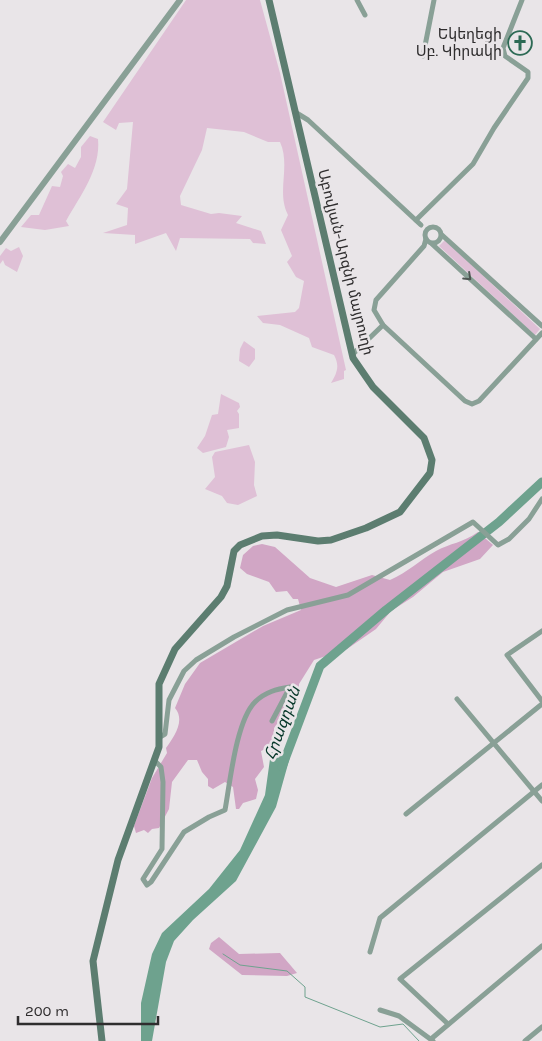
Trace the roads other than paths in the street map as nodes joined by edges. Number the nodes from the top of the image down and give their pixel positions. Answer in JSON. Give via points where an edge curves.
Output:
{"nodes":[{"id":1,"x":180,"y":0,"type":"edge"},
{"id":2,"x":269,"y":0,"type":"edge"},
{"id":3,"x":357,"y":0,"type":"edge"},
{"id":4,"x":434,"y":0,"type":"edge"},
{"id":5,"x":522,"y":0,"type":"edge"},
{"id":6,"x":365,"y":16,"type":"dead end"},
{"id":7,"x":423,"y":56,"type":"dead end"},
{"id":8,"x":295,"y":112,"type":"junction"},
{"id":9,"x":416,"y":220,"type":"junction"},
{"id":10,"x":421,"y":225,"type":"dead end"},
{"id":11,"x":442,"y":235,"type":"junction"},
{"id":12,"x":0,"y":242,"type":"edge"},
{"id":13,"x":429,"y":242,"type":"junction"},
{"id":14,"x":383,"y":325,"type":"junction"},
{"id":15,"x":542,"y":326,"type":"edge"},
{"id":16,"x":542,"y":333,"type":"edge"},
{"id":17,"x":536,"y":339,"type":"junction"},
{"id":18,"x":352,"y":355,"type":"junction"},
{"id":19,"x":542,"y":500,"type":"edge"},
{"id":20,"x":542,"y":631,"type":"edge"},
{"id":21,"x":457,"y":699,"type":"dead end"},
{"id":22,"x":542,"y":702,"type":"edge"},
{"id":23,"x":272,"y":721,"type":"dead end"},
{"id":24,"x":160,"y":737,"type":"junction"},
{"id":25,"x":493,"y":742,"type":"junction"},
{"id":26,"x":154,"y":760,"type":"junction"},
{"id":27,"x":542,"y":785,"type":"edge"},
{"id":28,"x":534,"y":791,"type":"junction"},
{"id":29,"x":542,"y":801,"type":"edge"},
{"id":30,"x":406,"y":814,"type":"dead end"},
{"id":31,"x":542,"y":865,"type":"edge"},
{"id":32,"x":542,"y":946,"type":"edge"},
{"id":33,"x":370,"y":952,"type":"dead end"},
{"id":34,"x":380,"y":1010,"type":"dead end"},
{"id":35,"x":448,"y":1024,"type":"junction"},
{"id":36,"x":542,"y":1027,"type":"edge"},
{"id":37,"x":433,"y":1040,"type":"edge"},
{"id":38,"x":102,"y":1041,"type":"edge"},
{"id":39,"x":525,"y":1041,"type":"edge"}],
"edges":[{"from":1,"to":12,"type":"street"},
{"from":2,"to":8,"type":"main road","name":"Աբովյան-Արզնի մայրուղի"},
{"from":3,"to":6,"type":"street"},
{"from":4,"to":7,"type":"street"},
{"from":5,"to":9,"type":"street","via":[[503,48],[505,56],[528,72],[528,78],[473,164]]},
{"from":8,"to":9,"type":"street","via":[[308,120]]},
{"from":8,"to":18,"type":"main road","name":"Աբովյան-Արզնի մայրուղի"},
{"from":9,"to":10,"type":"street"},
{"from":11,"to":13,"type":"street","via":[[438,242]]},
{"from":11,"to":13,"type":"street","via":[[439,229],[432,227],[426,230]]},
{"from":11,"to":15,"type":"street"},
{"from":13,"to":14,"type":"street","via":[[376,300],[374,310]]},
{"from":13,"to":17,"type":"street","one_way":true},
{"from":14,"to":17,"type":"street","via":[[465,402],[472,404],[480,401]]},
{"from":14,"to":18,"type":"street"},
{"from":16,"to":17,"type":"street"},
{"from":18,"to":24,"type":"main road","name":"Աբովյան-Արզնի մայրուղի","via":[[373,387],[424,438],[432,460],[430,472],[400,512],[386,521],[331,540],[262,536],[248,540],[234,551],[227,586],[221,597],[175,649],[163,672],[159,692]]},
{"from":19,"to":24,"type":"street","via":[[529,519],[498,545],[473,522],[348,595],[287,610],[196,660],[175,685],[169,700],[165,734]]},
{"from":20,"to":22,"type":"street","via":[[506,656]]},
{"from":21,"to":25,"type":"street"},
{"from":22,"to":25,"type":"street"},
{"from":23,"to":26,"type":"street","via":[[290,687],[273,690],[254,703],[240,729],[225,810],[184,832],[147,885],[143,879],[162,849],[163,782],[161,767]]},
{"from":24,"to":26,"type":"main road"},
{"from":25,"to":28,"type":"street"},
{"from":25,"to":30,"type":"street"},
{"from":26,"to":38,"type":"main road","via":[[118,860],[93,961]]},
{"from":27,"to":28,"type":"street"},
{"from":28,"to":29,"type":"street"},
{"from":28,"to":33,"type":"street","via":[[380,918]]},
{"from":31,"to":35,"type":"street","via":[[400,978]]},
{"from":32,"to":35,"type":"street"},
{"from":34,"to":37,"type":"street","via":[[399,1016]]},
{"from":35,"to":37,"type":"street"},
{"from":36,"to":39,"type":"street"}]}
